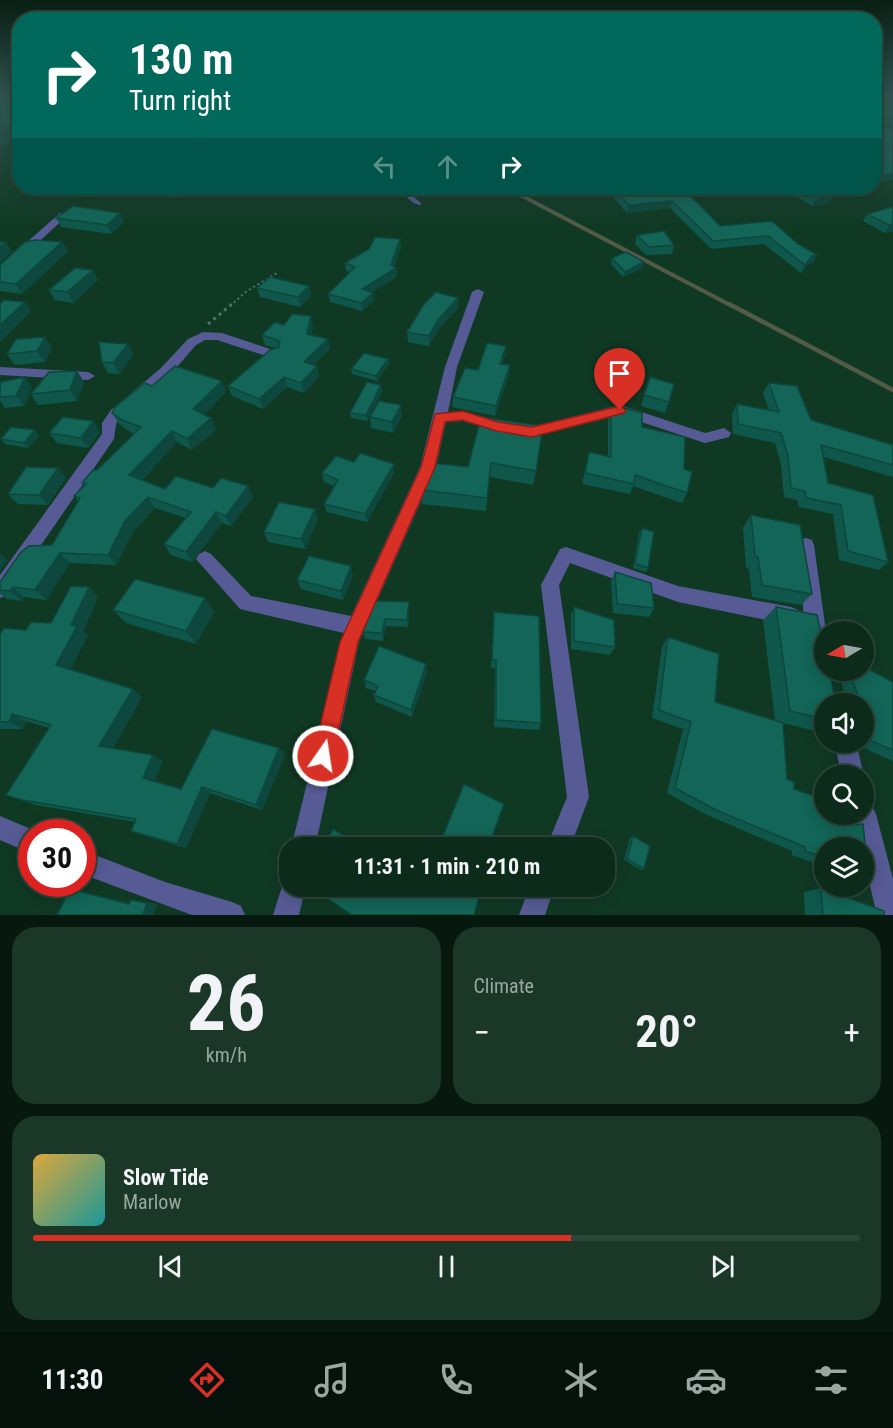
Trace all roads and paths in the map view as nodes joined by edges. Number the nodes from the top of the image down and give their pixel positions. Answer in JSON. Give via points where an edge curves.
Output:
{"nodes":[{"id":1,"x":407,"y":195,"type":"edge"},
{"id":2,"x":419,"y":204,"type":"dead end"},
{"id":3,"x":63,"y":216,"type":"edge"},
{"id":4,"x":0,"y":272,"type":"edge"},
{"id":5,"x":277,"y":273,"type":"dead end"},
{"id":6,"x":478,"y":292,"type":"dead end"},
{"id":7,"x":203,"y":336,"type":"junction"},
{"id":8,"x":274,"y":355,"type":"edge"},
{"id":9,"x":0,"y":371,"type":"edge"},
{"id":10,"x":88,"y":376,"type":"dead end"},
{"id":11,"x":439,"y":417,"type":"junction"},
{"id":12,"x":724,"y":433,"type":"dead end"},
{"id":13,"x":806,"y":545,"type":"edge"},
{"id":14,"x":205,"y":559,"type":"dead end"},
{"id":15,"x":0,"y":590,"type":"edge"},
{"id":16,"x":813,"y":620,"type":"junction"},
{"id":17,"x":814,"y":624,"type":"edge"},
{"id":18,"x":356,"y":626,"type":"junction"},
{"id":19,"x":867,"y":825,"type":"edge"},
{"id":20,"x":0,"y":828,"type":"edge"},
{"id":21,"x":18,"y":836,"type":"edge"},
{"id":22,"x":305,"y":837,"type":"edge"},
{"id":23,"x":562,"y":837,"type":"edge"},
{"id":24,"x":96,"y":867,"type":"edge"},
{"id":25,"x":291,"y":897,"type":"edge"},
{"id":26,"x":539,"y":897,"type":"edge"},
{"id":27,"x":232,"y":915,"type":"edge"},
{"id":28,"x":286,"y":915,"type":"edge"},
{"id":29,"x":532,"y":915,"type":"edge"},
{"id":30,"x":890,"y":915,"type":"edge"}],
"edges":[{"from":1,"to":2,"type":"lane"},
{"from":3,"to":4,"type":"street"},
{"from":5,"to":7,"type":"path","via":[[219,313],[203,329]]},
{"from":6,"to":11,"type":"street","via":[[451,367]]},
{"from":7,"to":8,"type":"street","via":[[218,336]]},
{"from":7,"to":15,"type":"street","via":[[116,413],[109,423],[109,435]]},
{"from":9,"to":10,"type":"street"},
{"from":11,"to":12,"type":"street","via":[[463,416],[497,427],[532,432],[620,410],[705,438]]},
{"from":11,"to":18,"type":"street","via":[[428,467]]},
{"from":13,"to":16,"type":"street"},
{"from":14,"to":18,"type":"street","via":[[246,603]]},
{"from":16,"to":17,"type":"street"},
{"from":16,"to":23,"type":"street","via":[[678,594],[566,554],[550,585],[578,797]]},
{"from":18,"to":22,"type":"street","via":[[349,642]]},
{"from":19,"to":30,"type":"street"},
{"from":20,"to":21,"type":"street"},
{"from":24,"to":27,"type":"street"},
{"from":25,"to":28,"type":"street"},
{"from":26,"to":29,"type":"street"}]}
